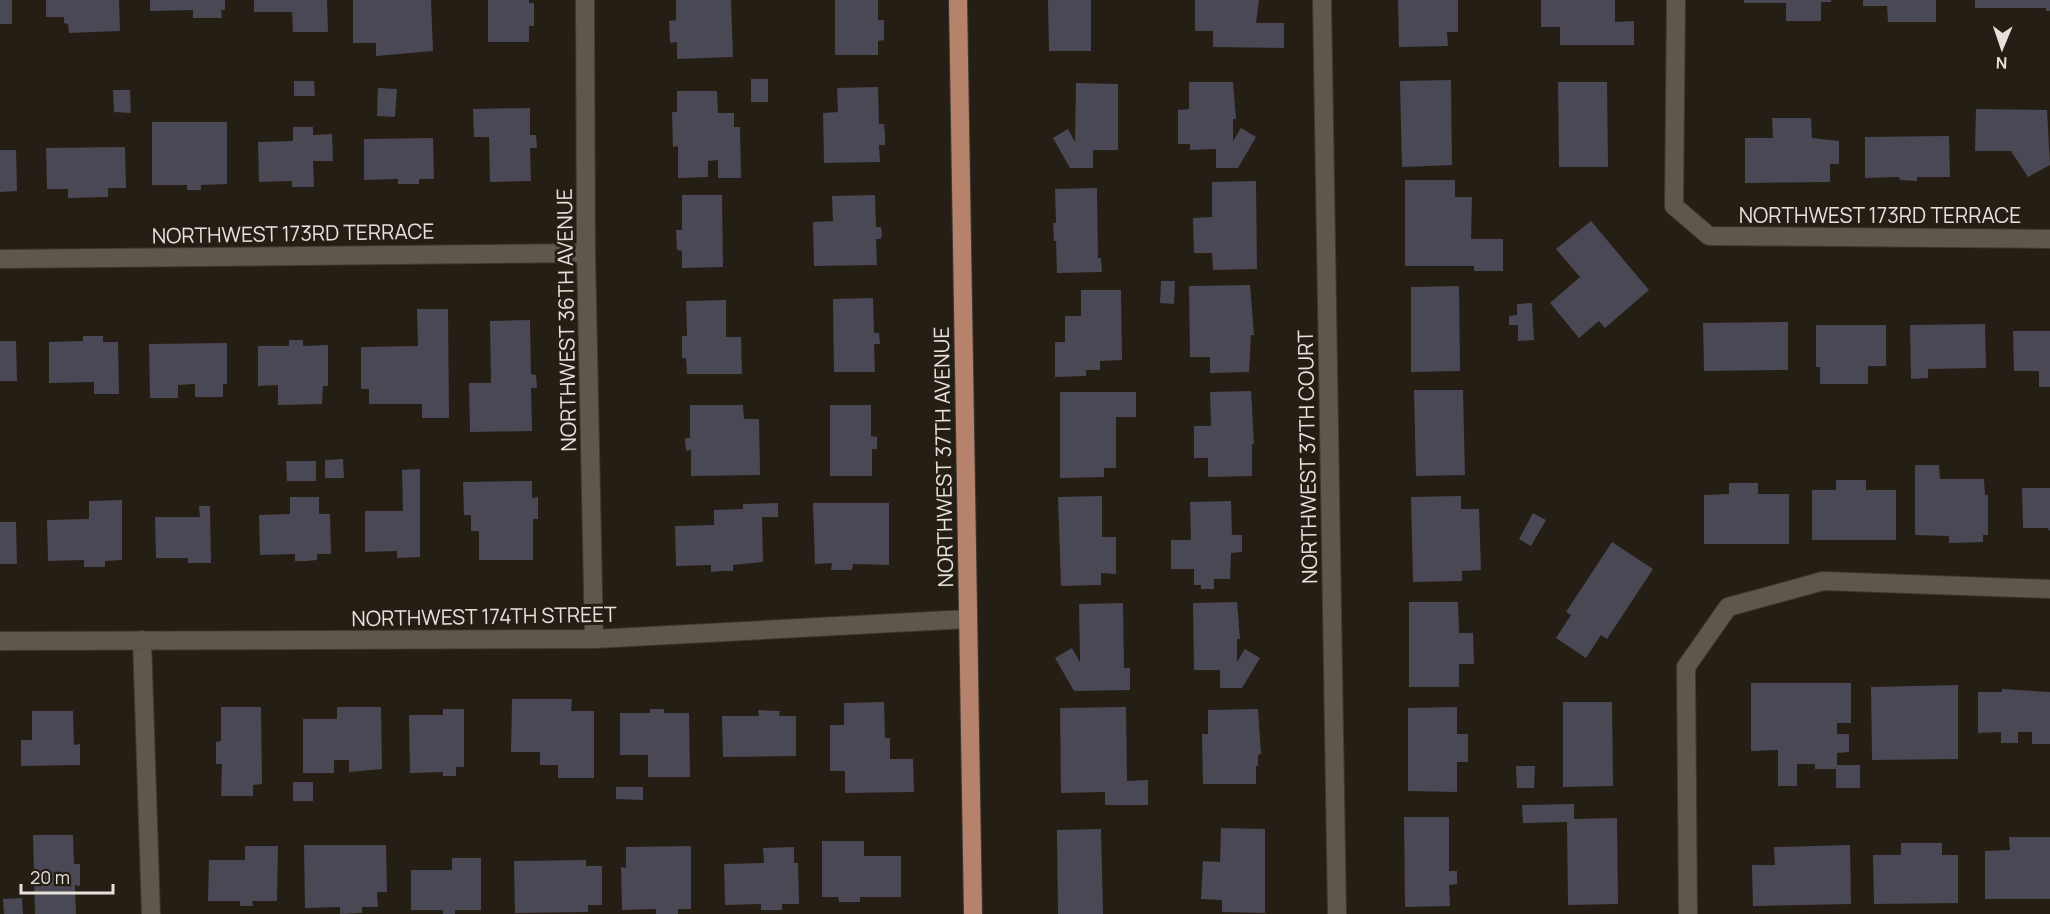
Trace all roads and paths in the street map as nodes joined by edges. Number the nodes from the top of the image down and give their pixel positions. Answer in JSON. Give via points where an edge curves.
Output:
{"nodes":[{"id":1,"x":585,"y":0,"type":"edge"},
{"id":2,"x":958,"y":0,"type":"edge"},
{"id":3,"x":1322,"y":0,"type":"edge"},
{"id":4,"x":1676,"y":0,"type":"edge"},
{"id":5,"x":2050,"y":239,"type":"edge"},
{"id":6,"x":586,"y":253,"type":"junction"},
{"id":7,"x":0,"y":259,"type":"edge"},
{"id":8,"x":2050,"y":589,"type":"edge"},
{"id":9,"x":968,"y":619,"type":"junction"},
{"id":10,"x":594,"y":639,"type":"junction"},
{"id":11,"x":142,"y":640,"type":"junction"},
{"id":12,"x":0,"y":641,"type":"edge"},
{"id":13,"x":151,"y":914,"type":"edge"},
{"id":14,"x":973,"y":914,"type":"edge"},
{"id":15,"x":1337,"y":914,"type":"edge"},
{"id":16,"x":1688,"y":914,"type":"edge"}],
"edges":[{"from":1,"to":6,"type":"street","name":"NORTHWEST 36TH AVENUE"},
{"from":2,"to":9,"type":"main road","name":"NORTHWEST 37TH AVENUE"},
{"from":3,"to":15,"type":"street","name":"NORTHWEST 37TH COURT"},
{"from":4,"to":5,"type":"street","name":"NORTHWEST 173RD TERRACE","via":[[1674,206],[1709,236]]},
{"from":6,"to":7,"type":"street","name":"NORTHWEST 173RD TERRACE"},
{"from":6,"to":10,"type":"street","name":"NORTHWEST 36TH AVENUE"},
{"from":8,"to":16,"type":"street","via":[[1823,581],[1728,607],[1686,667]]},
{"from":9,"to":10,"type":"street","name":"NORTHWEST 174TH STREET"},
{"from":9,"to":14,"type":"main road","name":"NORTHWEST 37TH AVENUE"},
{"from":10,"to":11,"type":"street","name":"NORTHWEST 174TH STREET"},
{"from":11,"to":12,"type":"street","name":"NORTHWEST 174TH STREET"},
{"from":11,"to":13,"type":"street"}]}
